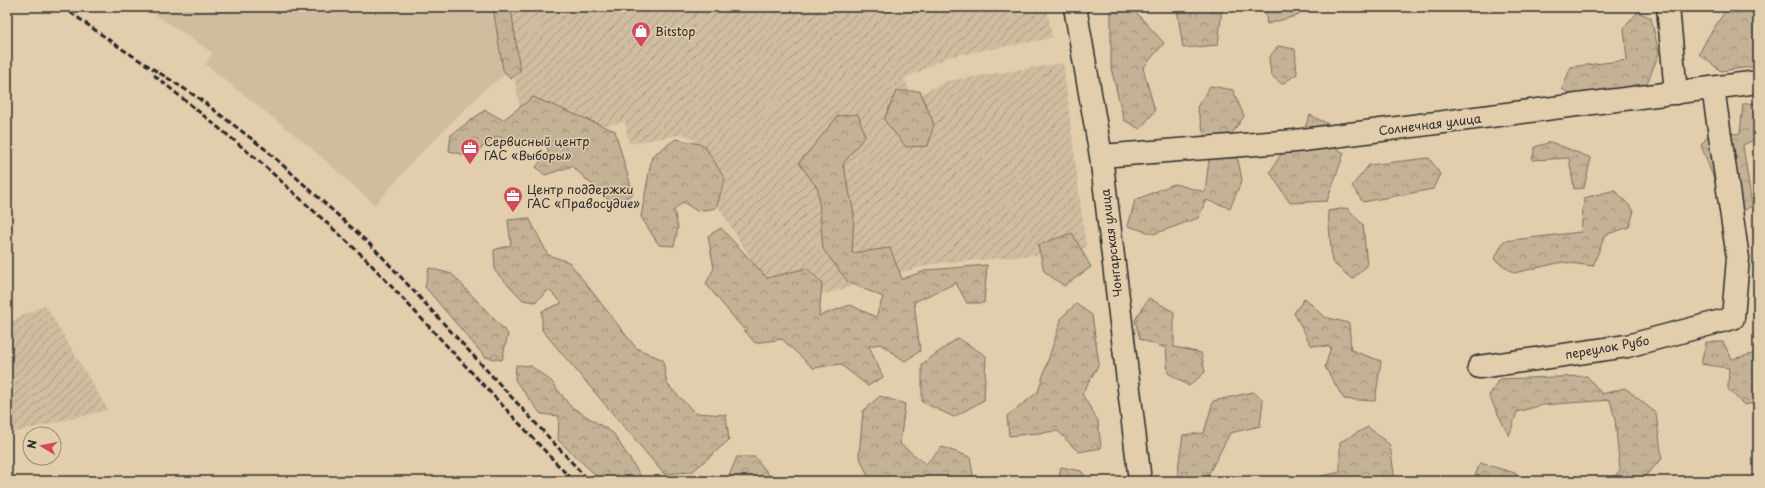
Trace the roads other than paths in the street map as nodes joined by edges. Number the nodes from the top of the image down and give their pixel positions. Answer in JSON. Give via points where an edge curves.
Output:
{"nodes":[{"id":1,"x":1075,"y":7,"type":"edge"},
{"id":2,"x":1668,"y":7,"type":"edge"},
{"id":3,"x":1758,"y":82,"type":"edge"},
{"id":4,"x":1713,"y":88,"type":"junction"},
{"id":5,"x":1676,"y":93,"type":"junction"},
{"id":6,"x":1101,"y":156,"type":"junction"},
{"id":7,"x":1479,"y":367,"type":"dead end"},
{"id":8,"x":1140,"y":481,"type":"edge"}],
"edges":[{"from":1,"to":6,"type":"street","name":"Чонгарская улица"},
{"from":2,"to":5,"type":"street"},
{"from":3,"to":4,"type":"street","name":"Солнечная улица"},
{"from":4,"to":5,"type":"street","name":"Солнечная улица"},
{"from":4,"to":7,"type":"street","name":"переулок Рубо","via":[[1738,258],[1733,318],[1627,346]]},
{"from":5,"to":6,"type":"street","name":"Солнечная улица","via":[[1295,141]]},
{"from":6,"to":8,"type":"street","name":"Чонгарская улица"}]}
